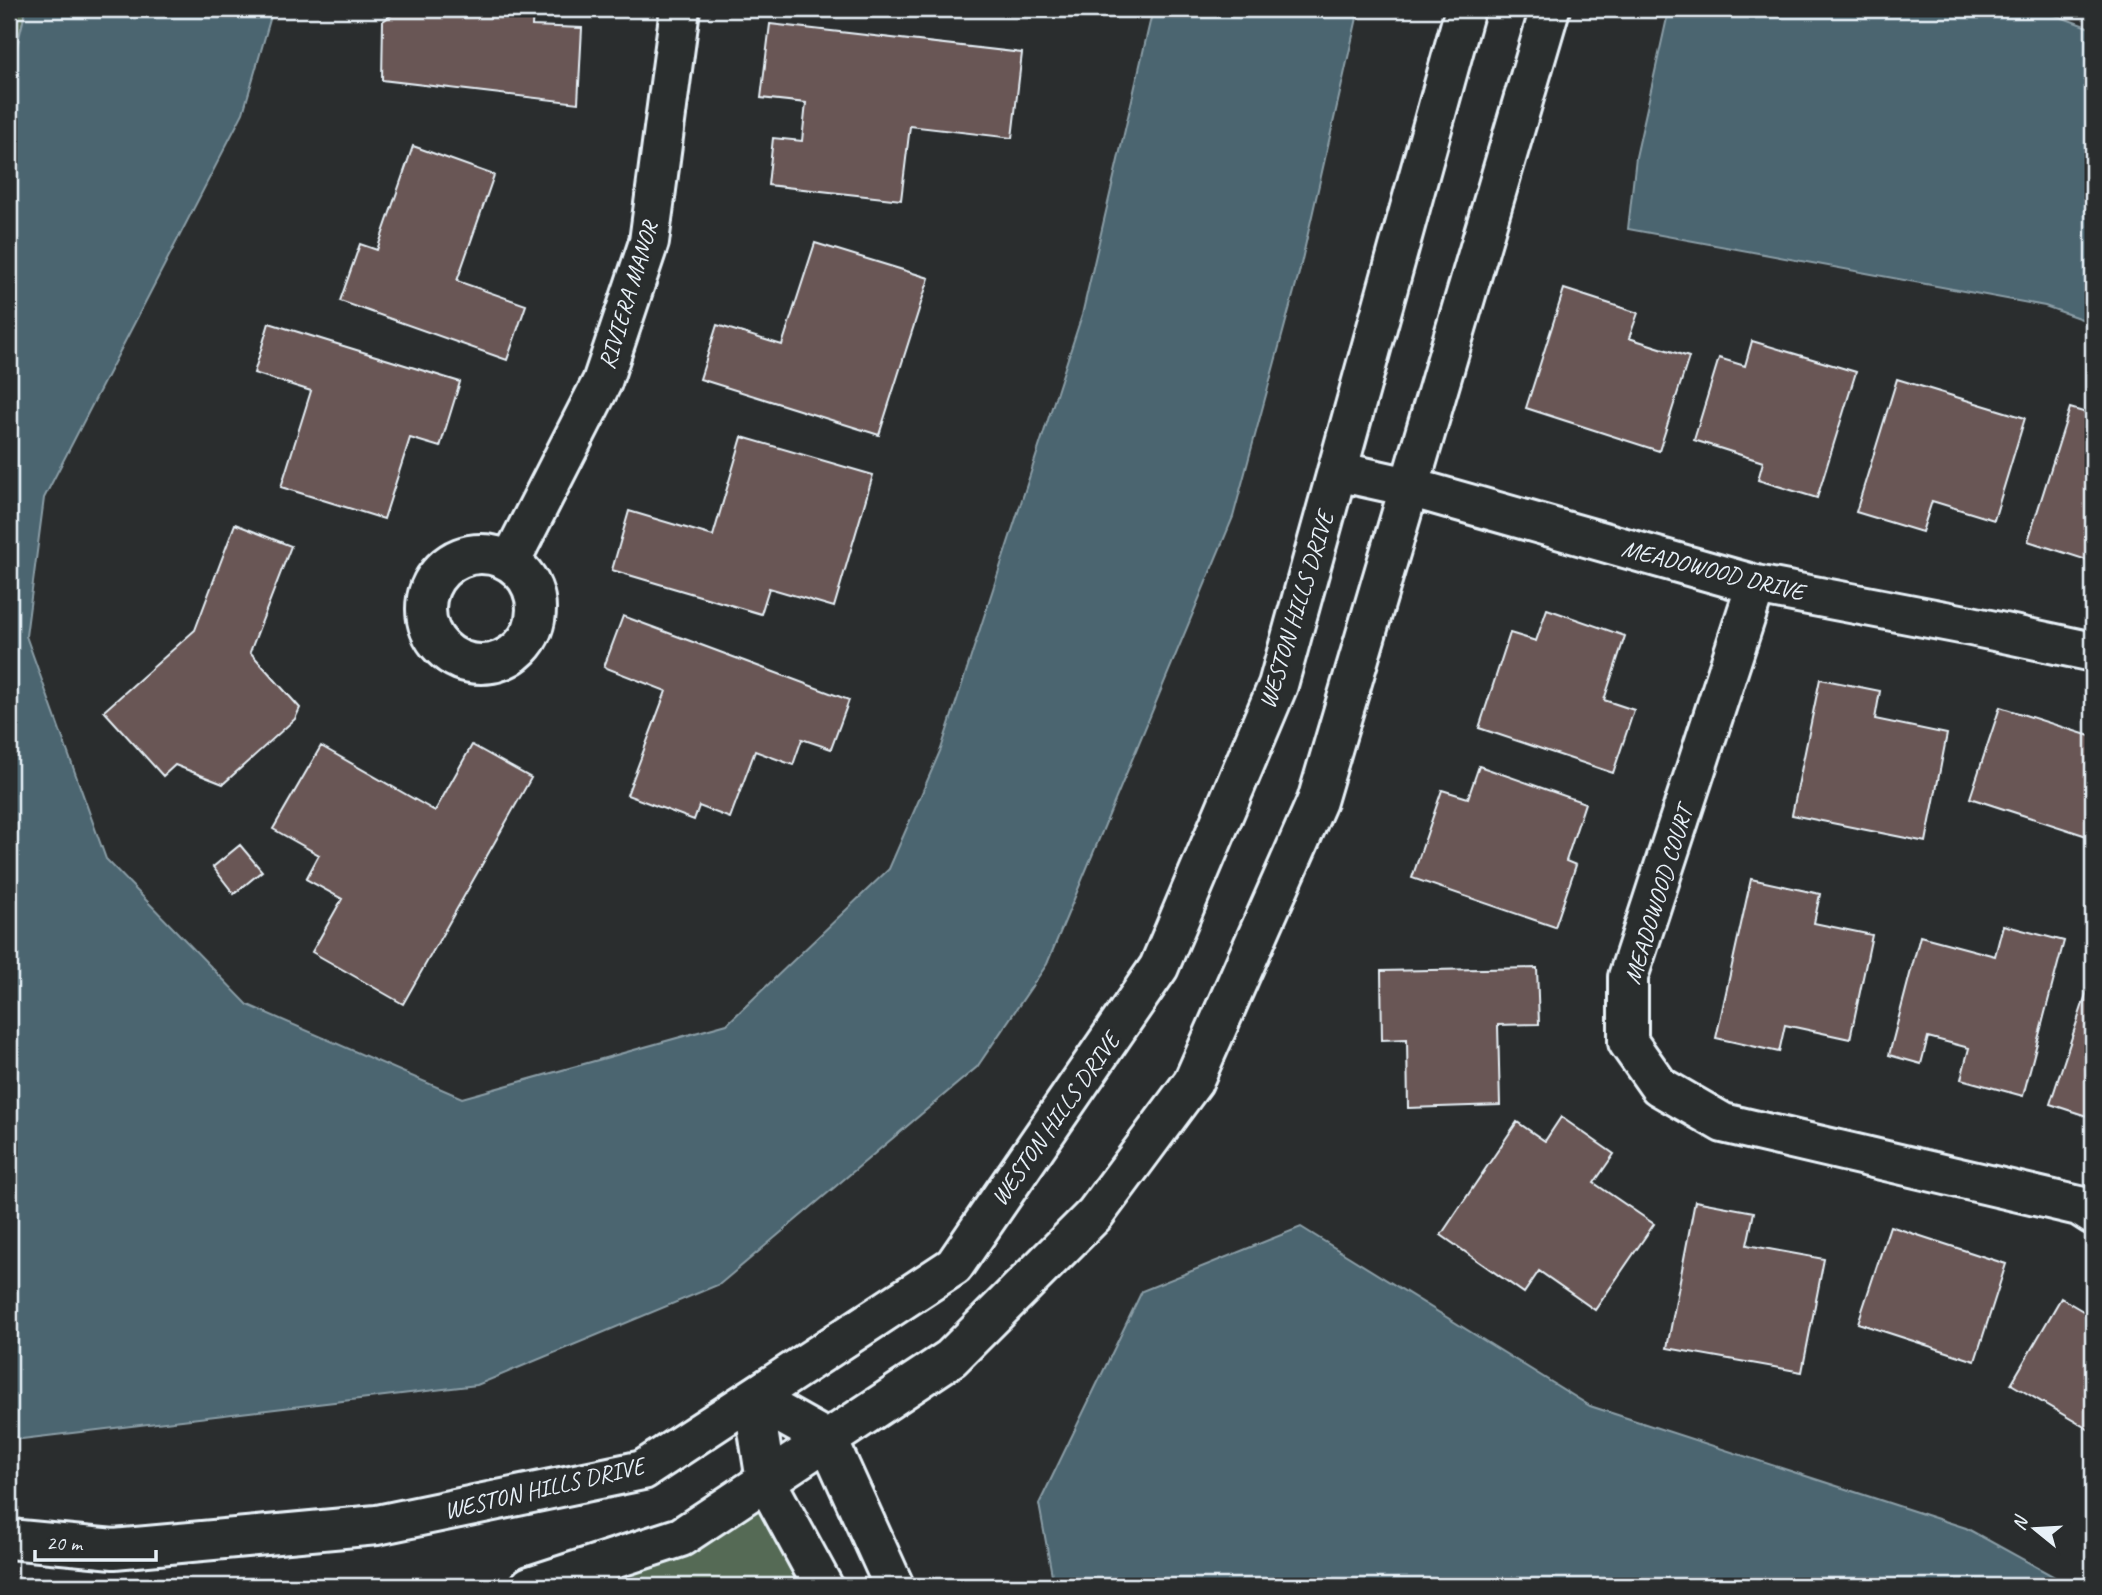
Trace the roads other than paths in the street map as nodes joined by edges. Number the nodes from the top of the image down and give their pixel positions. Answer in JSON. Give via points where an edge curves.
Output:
{"nodes":[{"id":1,"x":680,"y":9,"type":"edge"},
{"id":2,"x":1465,"y":9,"type":"edge"},
{"id":3,"x":1550,"y":9,"type":"edge"},
{"id":4,"x":1337,"y":471,"type":"junction"},
{"id":5,"x":1409,"y":487,"type":"junction"},
{"id":6,"x":511,"y":561,"type":"dead end"},
{"id":7,"x":1756,"y":584,"type":"junction"},
{"id":8,"x":2093,"y":652,"type":"edge"},
{"id":9,"x":2093,"y":1215,"type":"edge"},
{"id":10,"x":753,"y":1398,"type":"junction"},
{"id":11,"x":828,"y":1440,"type":"junction"},
{"id":12,"x":766,"y":1481,"type":"junction"},
{"id":13,"x":9,"y":1539,"type":"edge"},
{"id":14,"x":530,"y":1586,"type":"edge"},
{"id":15,"x":823,"y":1586,"type":"edge"},
{"id":16,"x":894,"y":1586,"type":"edge"}],
"edges":[{"from":1,"to":6,"type":"street","name":"RIVIERA MANOR","via":[[649,242],[602,382]]},
{"from":2,"to":4,"type":"street","name":"WESTON HILLS DRIVE"},
{"from":3,"to":5,"type":"street"},
{"from":4,"to":5,"type":"street","name":"MEADOWOOD DRIVE"},
{"from":4,"to":10,"type":"street","name":"WESTON HILLS DRIVE","via":[[1278,685],[1159,967],[954,1266]]},
{"from":5,"to":7,"type":"street","name":"MEADOWOOD DRIVE"},
{"from":5,"to":11,"type":"street","via":[[1317,801],[1193,1082],[1095,1214],[951,1358]]},
{"from":7,"to":8,"type":"street","name":"MEADOWOOD DRIVE"},
{"from":7,"to":9,"type":"street","name":"MEADOWOOD COURT","via":[[1628,977],[1628,1042],[1659,1086],[1723,1123],[2079,1206]]},
{"from":10,"to":11,"type":"street"},
{"from":10,"to":12,"type":"street"},
{"from":10,"to":13,"type":"street","name":"WESTON HILLS DRIVE","via":[[643,1470],[377,1525],[114,1549]]},
{"from":11,"to":12,"type":"street"},
{"from":11,"to":16,"type":"street"},
{"from":12,"to":14,"type":"street","via":[[681,1537]]},
{"from":12,"to":15,"type":"street"}]}
